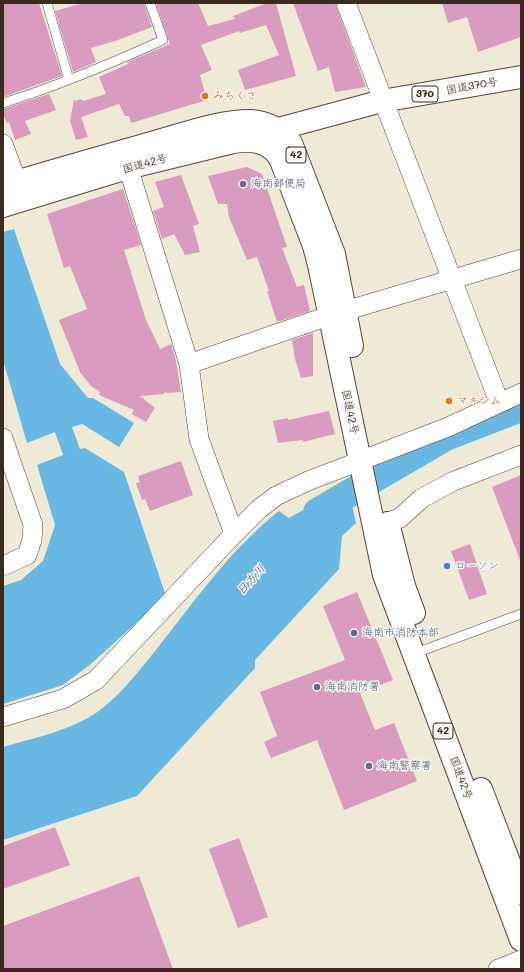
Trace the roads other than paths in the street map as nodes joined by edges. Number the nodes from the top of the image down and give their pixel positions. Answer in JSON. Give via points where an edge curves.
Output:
{"nodes":[{"id":1,"x":47,"y":3,"type":"edge"},
{"id":2,"x":150,"y":3,"type":"edge"},
{"id":3,"x":346,"y":3,"type":"edge"},
{"id":4,"x":521,"y":77,"type":"edge"},
{"id":5,"x":69,"y":80,"type":"junction"},
{"id":6,"x":382,"y":101,"type":"junction"},
{"id":7,"x":3,"y":104,"type":"edge"},
{"id":8,"x":329,"y":115,"type":"junction"},
{"id":9,"x":277,"y":129,"type":"junction"},
{"id":10,"x":231,"y":132,"type":"junction"},
{"id":11,"x":3,"y":144,"type":"edge"},
{"id":12,"x":125,"y":160,"type":"junction"},
{"id":13,"x":301,"y":169,"type":"junction"},
{"id":14,"x":15,"y":189,"type":"edge"},
{"id":15,"x":3,"y":206,"type":"edge"},
{"id":16,"x":521,"y":259,"type":"edge"},
{"id":17,"x":452,"y":280,"type":"junction"},
{"id":18,"x":338,"y":314,"type":"junction"},
{"id":19,"x":189,"y":364,"type":"junction"},
{"id":20,"x":521,"y":393,"type":"edge"},
{"id":21,"x":498,"y":402,"type":"junction"},
{"id":22,"x":3,"y":438,"type":"edge"},
{"id":23,"x":521,"y":455,"type":"edge"},
{"id":24,"x":368,"y":461,"type":"junction"},
{"id":25,"x":380,"y":521,"type":"junction"},
{"id":26,"x":234,"y":534,"type":"junction"},
{"id":27,"x":3,"y":566,"type":"edge"},
{"id":28,"x":521,"y":614,"type":"edge"},
{"id":29,"x":421,"y":651,"type":"junction"},
{"id":30,"x":3,"y":717,"type":"edge"},
{"id":31,"x":521,"y":893,"type":"edge"},
{"id":32,"x":521,"y":940,"type":"edge"},
{"id":33,"x":521,"y":960,"type":"edge"},
{"id":34,"x":498,"y":969,"type":"edge"}],
"edges":[{"from":1,"to":5,"type":"lane"},
{"from":2,"to":5,"type":"lane","via":[[163,40]]},
{"from":3,"to":6,"type":"street"},
{"from":4,"to":6,"type":"highway","name":"国道370号","number":"370"},
{"from":5,"to":7,"type":"lane"},
{"from":6,"to":8,"type":"highway","name":"国道370号","number":"370"},
{"from":6,"to":17,"type":"street"},
{"from":8,"to":9,"type":"highway","name":"国道370号","number":"370"},
{"from":8,"to":10,"type":"highway","name":"国道370号","number":"370","via":[[259,116]]},
{"from":8,"to":13,"type":"highway","name":"国道370号","number":"370","via":[[306,125],[297,135]]},
{"from":9,"to":10,"type":"highway","name":"国道370号","number":"370"},
{"from":9,"to":13,"type":"highway","name":"国道42号","number":"42","via":[[291,143]]},
{"from":10,"to":12,"type":"highway","name":"国道42号","number":"42"},
{"from":10,"to":18,"type":"highway","name":"国道42号","number":"42","via":[[247,140],[261,142],[273,149],[280,158]]},
{"from":11,"to":14,"type":"street"},
{"from":12,"to":14,"type":"highway","name":"国道42号","number":"42"},
{"from":12,"to":19,"type":"street"},
{"from":13,"to":18,"type":"highway","name":"国道42号","number":"42","via":[[334,254]]},
{"from":14,"to":15,"type":"highway","name":"国道42号","number":"42"},
{"from":16,"to":17,"type":"street"},
{"from":17,"to":18,"type":"street"},
{"from":17,"to":21,"type":"street"},
{"from":18,"to":19,"type":"street"},
{"from":18,"to":24,"type":"highway","name":"国道42号","number":"42"},
{"from":19,"to":26,"type":"street","via":[[199,439]]},
{"from":20,"to":21,"type":"street"},
{"from":21,"to":24,"type":"street"},
{"from":22,"to":27,"type":"street","via":[[33,525],[27,555]]},
{"from":23,"to":25,"type":"street","via":[[454,481],[422,498],[400,518]]},
{"from":24,"to":25,"type":"highway","name":"国道42号","number":"42"},
{"from":24,"to":26,"type":"street","via":[[308,481],[276,496]]},
{"from":25,"to":29,"type":"highway","name":"国道42号","number":"42","via":[[384,575]]},
{"from":26,"to":30,"type":"street","via":[[96,680],[63,699]]},
{"from":28,"to":29,"type":"lane"},
{"from":29,"to":31,"type":"highway","name":"国道42号","number":"42"},
{"from":29,"to":32,"type":"highway","name":"国道42号","number":"42"},
{"from":33,"to":34,"type":"street"}]}
